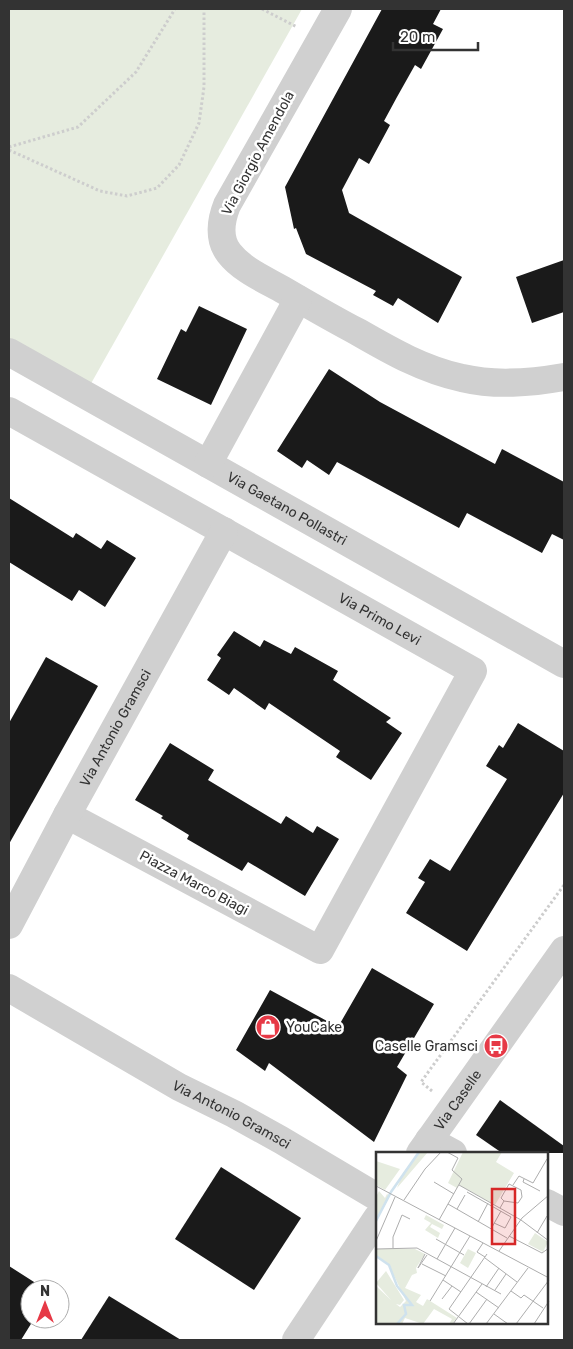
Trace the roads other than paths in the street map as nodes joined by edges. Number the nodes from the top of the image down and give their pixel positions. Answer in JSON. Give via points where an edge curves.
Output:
{"nodes":[{"id":1,"x":338,"y":9,"type":"edge"},
{"id":2,"x":298,"y":299,"type":"junction"},
{"id":3,"x":9,"y":352,"type":"edge"},
{"id":4,"x":564,"y":378,"type":"edge"},
{"id":5,"x":9,"y":411,"type":"edge"},
{"id":6,"x":208,"y":464,"type":"junction"},
{"id":7,"x":224,"y":531,"type":"junction"},
{"id":8,"x":564,"y":664,"type":"edge"},
{"id":9,"x":67,"y":815,"type":"junction"},
{"id":10,"x":9,"y":925,"type":"edge"},
{"id":11,"x":320,"y":950,"type":"joint"},
{"id":12,"x":564,"y":950,"type":"edge"},
{"id":13,"x":9,"y":988,"type":"edge"},
{"id":14,"x":425,"y":1146,"type":"edge"},
{"id":15,"x":449,"y":1152,"type":"edge"},
{"id":16,"x":376,"y":1196,"type":"edge"},
{"id":17,"x":548,"y":1204,"type":"edge"},
{"id":18,"x":564,"y":1212,"type":"edge"},
{"id":19,"x":376,"y":1220,"type":"edge"},
{"id":20,"x":296,"y":1340,"type":"edge"}],
"edges":[{"from":1,"to":2,"type":"street","name":"Via Giorgio Amendola","via":[[222,217],[222,239],[236,261]]},
{"from":2,"to":4,"type":"street","name":"Via Giorgio Amendola","via":[[432,370],[492,383]]},
{"from":2,"to":6,"type":"street"},
{"from":3,"to":6,"type":"street","name":"Via Gaetano Pollastri"},
{"from":5,"to":7,"type":"street","name":"Via Primo Levi"},
{"from":6,"to":8,"type":"street","name":"Via Gaetano Pollastri"},
{"from":7,"to":9,"type":"street","name":"Via Antonio Gramsci"},
{"from":7,"to":11,"type":"street","name":"Via Primo Levi","via":[[473,671]]},
{"from":9,"to":10,"type":"street","name":"Via Antonio Gramsci"},
{"from":9,"to":11,"type":"street","name":"Piazza Marco Biagi"},
{"from":12,"to":14,"type":"street","name":"Via Caselle"},
{"from":13,"to":16,"type":"street","name":"Via Antonio Gramsci"},
{"from":14,"to":15,"type":"street"},
{"from":17,"to":18,"type":"street"},
{"from":19,"to":20,"type":"street"}]}
